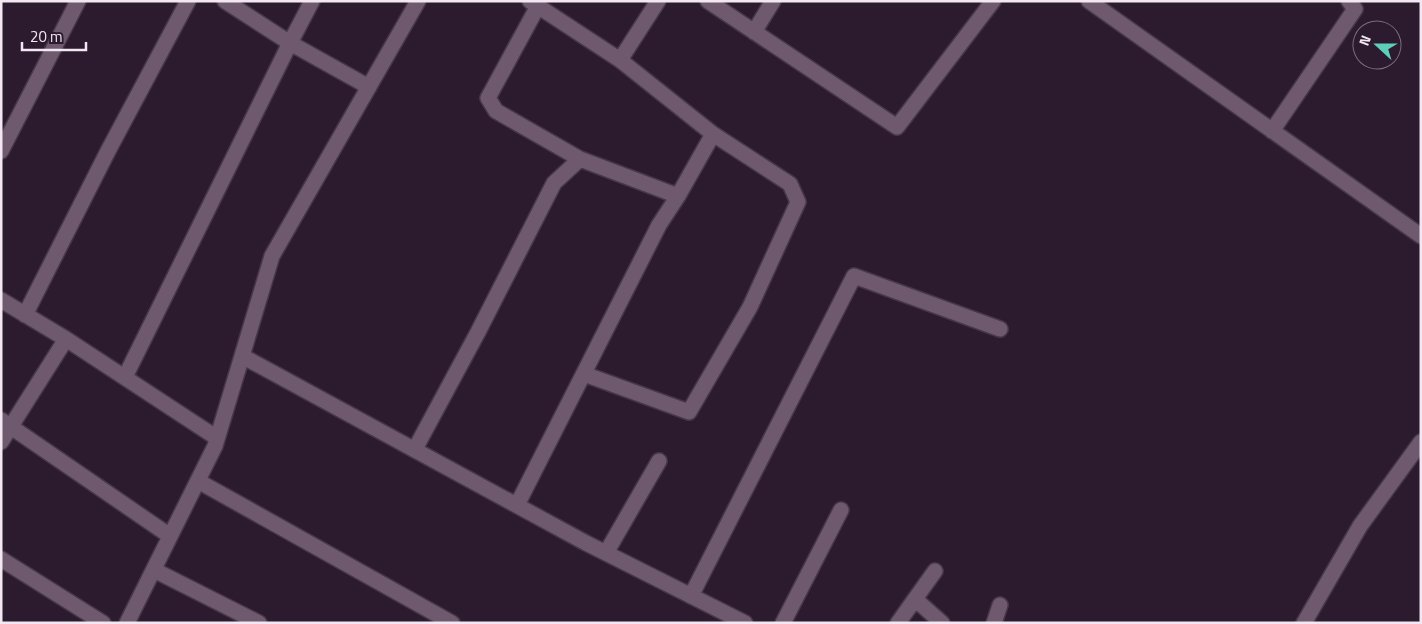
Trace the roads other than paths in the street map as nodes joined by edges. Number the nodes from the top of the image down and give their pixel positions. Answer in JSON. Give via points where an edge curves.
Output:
{"nodes":[{"id":1,"x":78,"y":1,"type":"edge"},
{"id":2,"x":188,"y":1,"type":"edge"},
{"id":3,"x":225,"y":1,"type":"edge"},
{"id":4,"x":312,"y":1,"type":"edge"},
{"id":5,"x":418,"y":1,"type":"edge"},
{"id":6,"x":658,"y":1,"type":"edge"},
{"id":7,"x":708,"y":1,"type":"edge"},
{"id":8,"x":773,"y":1,"type":"edge"},
{"id":9,"x":993,"y":1,"type":"edge"},
{"id":10,"x":1089,"y":1,"type":"edge"},
{"id":11,"x":1349,"y":1,"type":"edge"},
{"id":12,"x":534,"y":4,"type":"edge"},
{"id":13,"x":754,"y":32,"type":"junction"},
{"id":14,"x":290,"y":43,"type":"junction"},
{"id":15,"x":620,"y":60,"type":"junction"},
{"id":16,"x":369,"y":87,"type":"junction"},
{"id":17,"x":1272,"y":131,"type":"junction"},
{"id":18,"x":714,"y":134,"type":"junction"},
{"id":19,"x":1,"y":151,"type":"edge"},
{"id":20,"x":580,"y":158,"type":"junction"},
{"id":21,"x":678,"y":196,"type":"junction"},
{"id":22,"x":1421,"y":236,"type":"edge"},
{"id":23,"x":1,"y":300,"type":"edge"},
{"id":24,"x":25,"y":315,"type":"junction"},
{"id":25,"x":1000,"y":328,"type":"dead end"},
{"id":26,"x":66,"y":339,"type":"junction"},
{"id":27,"x":242,"y":356,"type":"junction"},
{"id":28,"x":584,"y":374,"type":"junction"},
{"id":29,"x":125,"y":377,"type":"junction"},
{"id":30,"x":6,"y":423,"type":"edge"},
{"id":31,"x":217,"y":438,"type":"junction"},
{"id":32,"x":1,"y":442,"type":"edge"},
{"id":33,"x":1421,"y":442,"type":"edge"},
{"id":34,"x":415,"y":449,"type":"junction"},
{"id":35,"x":659,"y":461,"type":"dead end"},
{"id":36,"x":198,"y":481,"type":"junction"},
{"id":37,"x":517,"y":505,"type":"junction"},
{"id":38,"x":841,"y":510,"type":"dead end"},
{"id":39,"x":170,"y":536,"type":"junction"},
{"id":40,"x":606,"y":553,"type":"junction"},
{"id":41,"x":1,"y":559,"type":"edge"},
{"id":42,"x":154,"y":570,"type":"junction"},
{"id":43,"x":935,"y":571,"type":"dead end"},
{"id":44,"x":691,"y":596,"type":"junction"},
{"id":45,"x":915,"y":599,"type":"junction"},
{"id":46,"x":1000,"y":605,"type":"dead end"},
{"id":47,"x":103,"y":623,"type":"edge"},
{"id":48,"x":127,"y":623,"type":"edge"},
{"id":49,"x":259,"y":623,"type":"edge"},
{"id":50,"x":452,"y":623,"type":"edge"},
{"id":51,"x":745,"y":623,"type":"edge"},
{"id":52,"x":783,"y":623,"type":"edge"},
{"id":53,"x":898,"y":623,"type":"edge"},
{"id":54,"x":942,"y":623,"type":"edge"},
{"id":55,"x":994,"y":623,"type":"edge"},
{"id":56,"x":1304,"y":623,"type":"edge"}],
"edges":[{"from":1,"to":19,"type":"street"},
{"from":2,"to":24,"type":"street"},
{"from":3,"to":14,"type":"street"},
{"from":4,"to":14,"type":"street"},
{"from":5,"to":16,"type":"street"},
{"from":6,"to":15,"type":"street"},
{"from":7,"to":13,"type":"street"},
{"from":8,"to":13,"type":"street"},
{"from":9,"to":13,"type":"street","via":[[897,127]]},
{"from":10,"to":17,"type":"street"},
{"from":11,"to":17,"type":"street","via":[[1355,8]]},
{"from":12,"to":15,"type":"street"},
{"from":12,"to":20,"type":"street","via":[[488,98],[496,111]]},
{"from":14,"to":16,"type":"street"},
{"from":14,"to":29,"type":"street"},
{"from":15,"to":18,"type":"street"},
{"from":16,"to":27,"type":"street","via":[[272,256]]},
{"from":17,"to":22,"type":"street"},
{"from":18,"to":21,"type":"street"},
{"from":18,"to":28,"type":"street","via":[[790,184],[798,202],[750,307],[689,412]]},
{"from":20,"to":21,"type":"street"},
{"from":20,"to":34,"type":"street","via":[[554,183]]},
{"from":21,"to":28,"type":"street","via":[[659,225]]},
{"from":23,"to":24,"type":"street"},
{"from":24,"to":26,"type":"street"},
{"from":25,"to":44,"type":"street","via":[[854,276]]},
{"from":26,"to":29,"type":"street"},
{"from":26,"to":30,"type":"street"},
{"from":27,"to":31,"type":"street"},
{"from":27,"to":34,"type":"street"},
{"from":28,"to":37,"type":"street"},
{"from":29,"to":31,"type":"street"},
{"from":30,"to":32,"type":"street"},
{"from":30,"to":39,"type":"street"},
{"from":31,"to":36,"type":"street"},
{"from":33,"to":56,"type":"street","via":[[1360,526]]},
{"from":34,"to":37,"type":"street"},
{"from":35,"to":40,"type":"street"},
{"from":36,"to":39,"type":"street"},
{"from":36,"to":50,"type":"street"},
{"from":37,"to":40,"type":"street"},
{"from":38,"to":52,"type":"street"},
{"from":39,"to":42,"type":"street"},
{"from":40,"to":44,"type":"street"},
{"from":41,"to":47,"type":"street"},
{"from":42,"to":48,"type":"street"},
{"from":42,"to":49,"type":"street"},
{"from":43,"to":45,"type":"street"},
{"from":44,"to":51,"type":"street"},
{"from":45,"to":53,"type":"street"},
{"from":45,"to":54,"type":"street"},
{"from":46,"to":55,"type":"street"}]}
